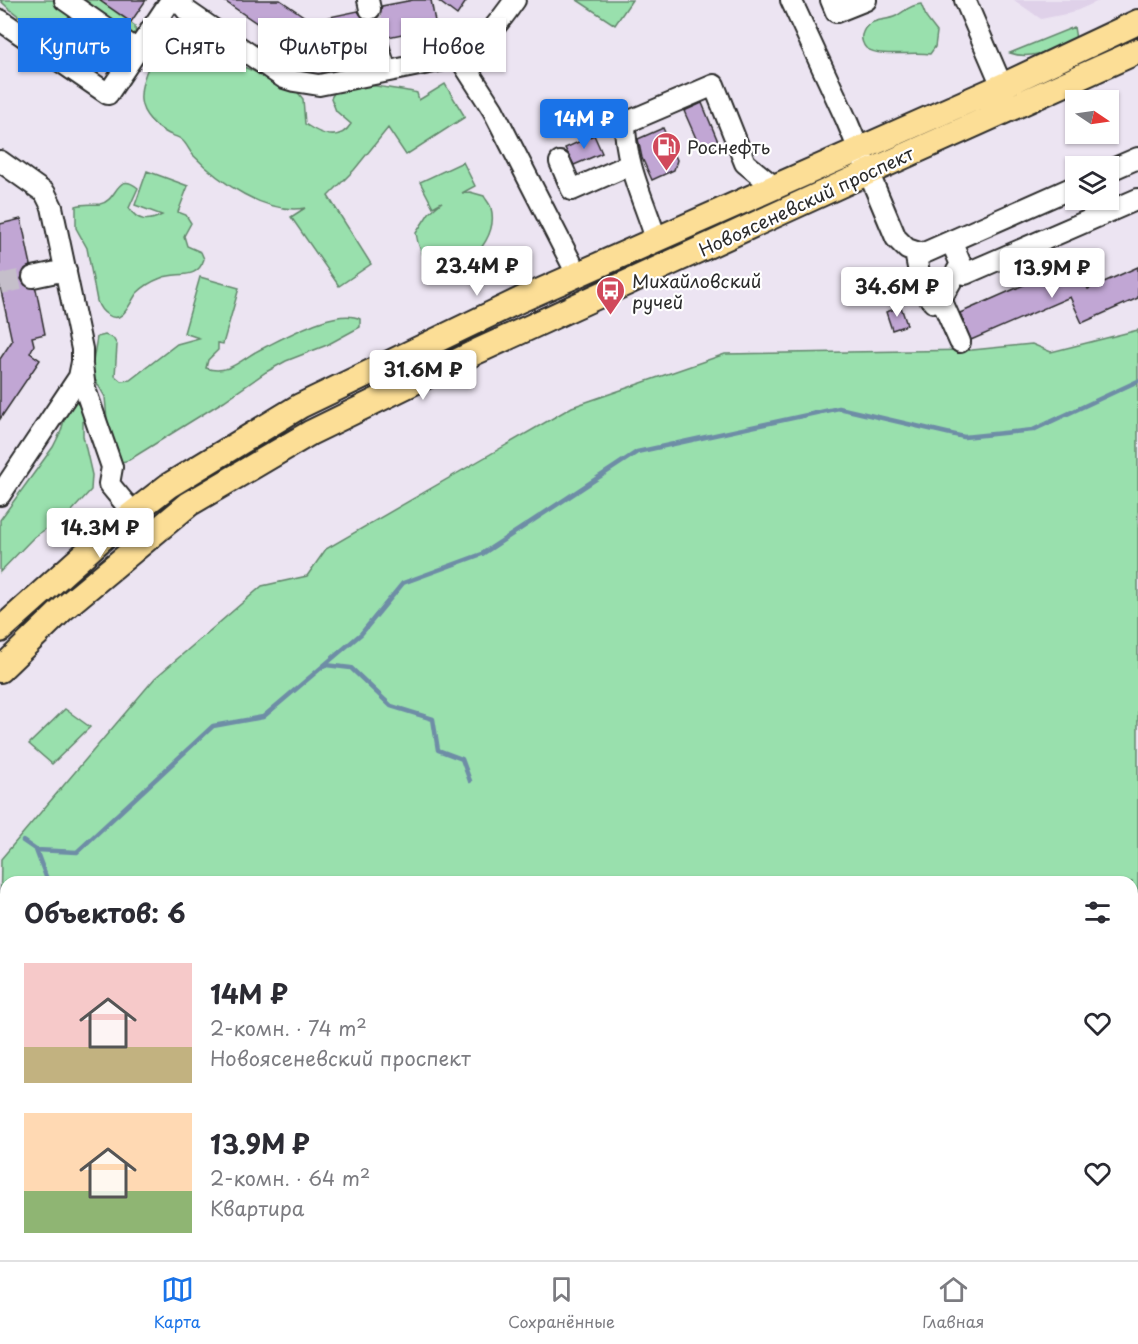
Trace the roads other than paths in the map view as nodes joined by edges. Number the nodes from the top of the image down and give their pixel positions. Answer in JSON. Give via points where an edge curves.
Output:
{"nodes":[{"id":1,"x":65,"y":0,"type":"edge"},
{"id":2,"x":171,"y":0,"type":"edge"},
{"id":3,"x":178,"y":0,"type":"edge"},
{"id":4,"x":515,"y":0,"type":"edge"},
{"id":5,"x":791,"y":0,"type":"edge"},
{"id":6,"x":831,"y":0,"type":"edge"},
{"id":7,"x":866,"y":0,"type":"edge"},
{"id":8,"x":965,"y":0,"type":"edge"},
{"id":9,"x":502,"y":18,"type":"edge"},
{"id":10,"x":0,"y":20,"type":"edge"},
{"id":11,"x":1138,"y":22,"type":"edge"},
{"id":12,"x":137,"y":50,"type":"junction"},
{"id":13,"x":1138,"y":51,"type":"edge"},
{"id":14,"x":258,"y":60,"type":"edge"},
{"id":15,"x":275,"y":72,"type":"edge"},
{"id":16,"x":381,"y":72,"type":"edge"},
{"id":17,"x":469,"y":72,"type":"edge"},
{"id":18,"x":1002,"y":86,"type":"junction"},
{"id":19,"x":859,"y":148,"type":"junction"},
{"id":20,"x":1138,"y":159,"type":"edge"},
{"id":21,"x":0,"y":161,"type":"edge"},
{"id":22,"x":560,"y":162,"type":"dead end"},
{"id":23,"x":629,"y":165,"type":"junction"},
{"id":24,"x":1119,"y":167,"type":"edge"},
{"id":25,"x":869,"y":171,"type":"junction"},
{"id":26,"x":773,"y":186,"type":"junction"},
{"id":27,"x":1065,"y":191,"type":"edge"},
{"id":28,"x":1138,"y":199,"type":"edge"},
{"id":29,"x":656,"y":239,"type":"junction"},
{"id":30,"x":951,"y":241,"type":"junction"},
{"id":31,"x":915,"y":252,"type":"junction"},
{"id":32,"x":961,"y":264,"type":"junction"},
{"id":33,"x":66,"y":270,"type":"junction"},
{"id":34,"x":577,"y":274,"type":"junction"},
{"id":35,"x":33,"y":277,"type":"tunnel mouth"},
{"id":36,"x":941,"y":299,"type":"junction"},
{"id":37,"x":520,"y":300,"type":"junction"},
{"id":38,"x":533,"y":327,"type":"junction"},
{"id":39,"x":960,"y":342,"type":"dead end"},
{"id":40,"x":82,"y":362,"type":"junction"},
{"id":41,"x":0,"y":495,"type":"edge"},
{"id":42,"x":124,"y":520,"type":"junction"},
{"id":43,"x":91,"y":549,"type":"junction"},
{"id":44,"x":133,"y":549,"type":"junction"},
{"id":45,"x":109,"y":570,"type":"junction"},
{"id":46,"x":0,"y":630,"type":"edge"},
{"id":47,"x":0,"y":670,"type":"edge"}],
"edges":[{"from":1,"to":12,"type":"street"},
{"from":2,"to":12,"type":"street"},
{"from":3,"to":14,"type":"street","via":[[187,11]]},
{"from":4,"to":9,"type":"street"},
{"from":5,"to":19,"type":"street"},
{"from":6,"to":7,"type":"street","via":[[836,12]]},
{"from":8,"to":18,"type":"street"},
{"from":10,"to":12,"type":"street","via":[[108,94]]},
{"from":11,"to":18,"type":"main road","name":"Новоясеневский проспект"},
{"from":13,"to":25,"type":"main road","name":"Новоясеневский проспект"},
{"from":15,"to":16,"type":"street","via":[[294,81],[319,85]]},
{"from":17,"to":34,"type":"street","via":[[493,110]]},
{"from":18,"to":19,"type":"main road","name":"Новоясеневский проспект"},
{"from":19,"to":25,"type":"street"},
{"from":19,"to":26,"type":"main road","name":"Новоясеневский проспект"},
{"from":20,"to":24,"type":"street"},
{"from":21,"to":33,"type":"street","via":[[45,193],[52,207]]},
{"from":22,"to":23,"type":"street","via":[[572,190]]},
{"from":23,"to":26,"type":"street","via":[[625,123],[714,86],[745,163]]},
{"from":23,"to":29,"type":"street"},
{"from":25,"to":31,"type":"street","via":[[896,238]]},
{"from":25,"to":38,"type":"main road","name":"Новоясеневский проспект"},
{"from":26,"to":29,"type":"main road","name":"Новоясеневский проспект"},
{"from":27,"to":30,"type":"street"},
{"from":28,"to":32,"type":"street","via":[[965,274]]},
{"from":29,"to":34,"type":"main road","name":"Новоясеневский проспект"},
{"from":30,"to":31,"type":"street","via":[[921,254]]},
{"from":30,"to":32,"type":"street"},
{"from":31,"to":36,"type":"street","via":[[922,288],[933,302]]},
{"from":32,"to":36,"type":"street"},
{"from":33,"to":35,"type":"street"},
{"from":33,"to":40,"type":"street"},
{"from":34,"to":37,"type":"main road","name":"Новоясеневский проспект"},
{"from":36,"to":39,"type":"street"},
{"from":37,"to":38,"type":"street","via":[[516,320]]},
{"from":37,"to":42,"type":"main road","name":"Новоясеневский проспект","via":[[300,406],[168,486]]},
{"from":38,"to":44,"type":"main road","name":"Новоясеневский проспект","via":[[310,433],[189,504]]},
{"from":40,"to":41,"type":"street","via":[[79,377]]},
{"from":40,"to":42,"type":"street","via":[[85,389],[112,467],[109,484]]},
{"from":42,"to":43,"type":"main road","name":"Новоясеневский проспект"},
{"from":42,"to":44,"type":"street","via":[[112,539],[114,548]]},
{"from":43,"to":45,"type":"street","via":[[110,551]]},
{"from":43,"to":46,"type":"main road","name":"Новоясеневский проспект"},
{"from":44,"to":45,"type":"main road","name":"Новоясеневский проспект"},
{"from":45,"to":47,"type":"main road","name":"Новоясеневский проспект"}]}
